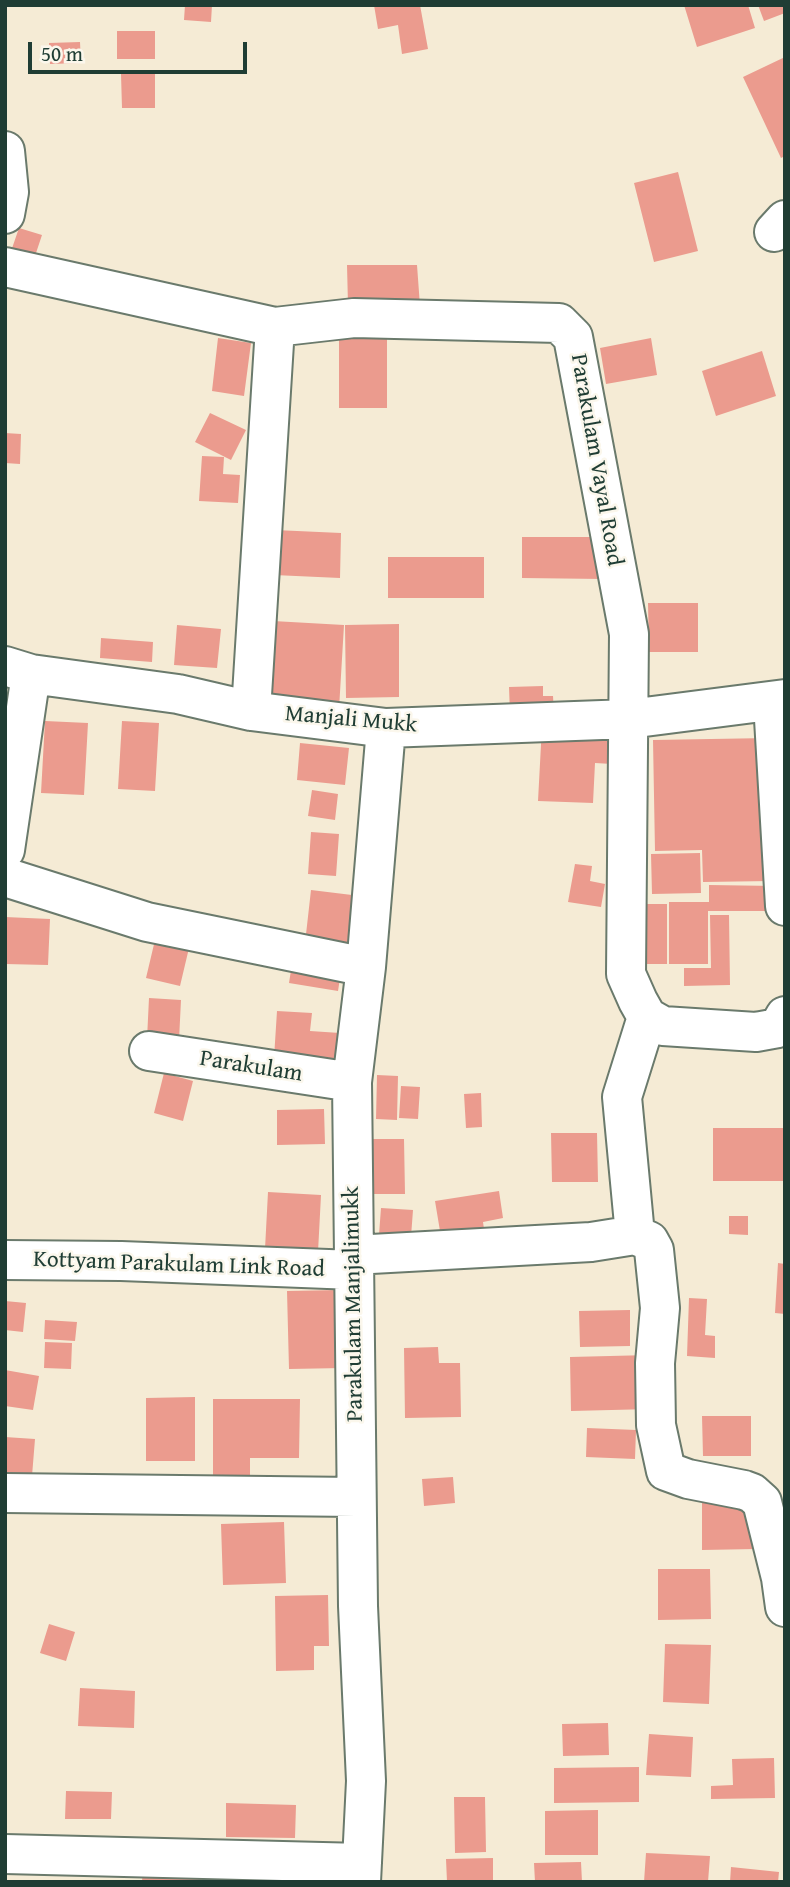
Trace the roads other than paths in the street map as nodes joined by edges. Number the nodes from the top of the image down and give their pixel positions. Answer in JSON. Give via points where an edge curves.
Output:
{"nodes":[{"id":1,"x":5,"y":151,"type":"edge"},
{"id":2,"x":5,"y":214,"type":"edge"},
{"id":3,"x":5,"y":267,"type":"edge"},
{"id":4,"x":275,"y":327,"type":"junction"},
{"id":5,"x":18,"y":670,"type":"edge"},
{"id":6,"x":779,"y":700,"type":"edge"},
{"id":7,"x":251,"y":711,"type":"junction"},
{"id":8,"x":629,"y":719,"type":"junction"},
{"id":9,"x":386,"y":728,"type":"junction"},
{"id":10,"x":5,"y":850,"type":"edge"},
{"id":11,"x":5,"y":877,"type":"edge"},
{"id":12,"x":785,"y":906,"type":"edge"},
{"id":13,"x":366,"y":967,"type":"junction"},
{"id":14,"x":785,"y":1016,"type":"edge"},
{"id":15,"x":648,"y":1017,"type":"junction"},
{"id":16,"x":149,"y":1051,"type":"dead end"},
{"id":17,"x":352,"y":1082,"type":"junction"},
{"id":18,"x":635,"y":1236,"type":"junction"},
{"id":19,"x":5,"y":1260,"type":"edge"},
{"id":20,"x":353,"y":1263,"type":"junction"},
{"id":21,"x":5,"y":1493,"type":"edge"},
{"id":22,"x":356,"y":1497,"type":"junction"},
{"id":23,"x":785,"y":1607,"type":"edge"},
{"id":24,"x":5,"y":1854,"type":"edge"},
{"id":25,"x":361,"y":1872,"type":"edge"}],
"edges":[{"from":1,"to":2,"type":"street","via":[[9,191]]},
{"from":3,"to":4,"type":"street","name":"Parakulam Vayal Road"},
{"from":4,"to":7,"type":"street"},
{"from":4,"to":8,"type":"street","name":"Parakulam Vayal Road","via":[[354,318],[537,321],[559,323],[573,337],[629,634]]},
{"from":5,"to":7,"type":"street","name":"Manjali Mukk","via":[[178,694]]},
{"from":5,"to":10,"type":"street"},
{"from":6,"to":8,"type":"street","name":"Manjali Mukk"},
{"from":6,"to":12,"type":"street"},
{"from":7,"to":9,"type":"street","name":"Manjali Mukk"},
{"from":8,"to":9,"type":"street","name":"Manjali Mukk"},
{"from":8,"to":15,"type":"street","name":"Parakulam Vayal Road","via":[[626,974]]},
{"from":9,"to":13,"type":"street","name":"Parakulam Manjalimukk"},
{"from":11,"to":13,"type":"street","via":[[147,922]]},
{"from":13,"to":17,"type":"street","name":"Parakulam Manjalimukk"},
{"from":14,"to":15,"type":"street","via":[[778,1028],[756,1032],[663,1026]]},
{"from":15,"to":18,"type":"street","via":[[622,1097]]},
{"from":16,"to":17,"type":"street","name":"Parakulam"},
{"from":17,"to":20,"type":"street","name":"Parakulam Manjalimukk"},
{"from":18,"to":20,"type":"street","name":"Kottyam Parakulam Link Road"},
{"from":18,"to":23,"type":"street","via":[[649,1241],[654,1250],[660,1308],[656,1426],[666,1471],[744,1490],[762,1502]]},
{"from":19,"to":20,"type":"street","name":"Kottyam Parakulam Link Road"},
{"from":20,"to":22,"type":"street","name":"Parakulam Manjalimukk"},
{"from":21,"to":22,"type":"street"},
{"from":22,"to":25,"type":"street","name":"Parakulam Manjalimukk","via":[[366,1782]]},
{"from":24,"to":25,"type":"street"}]}
